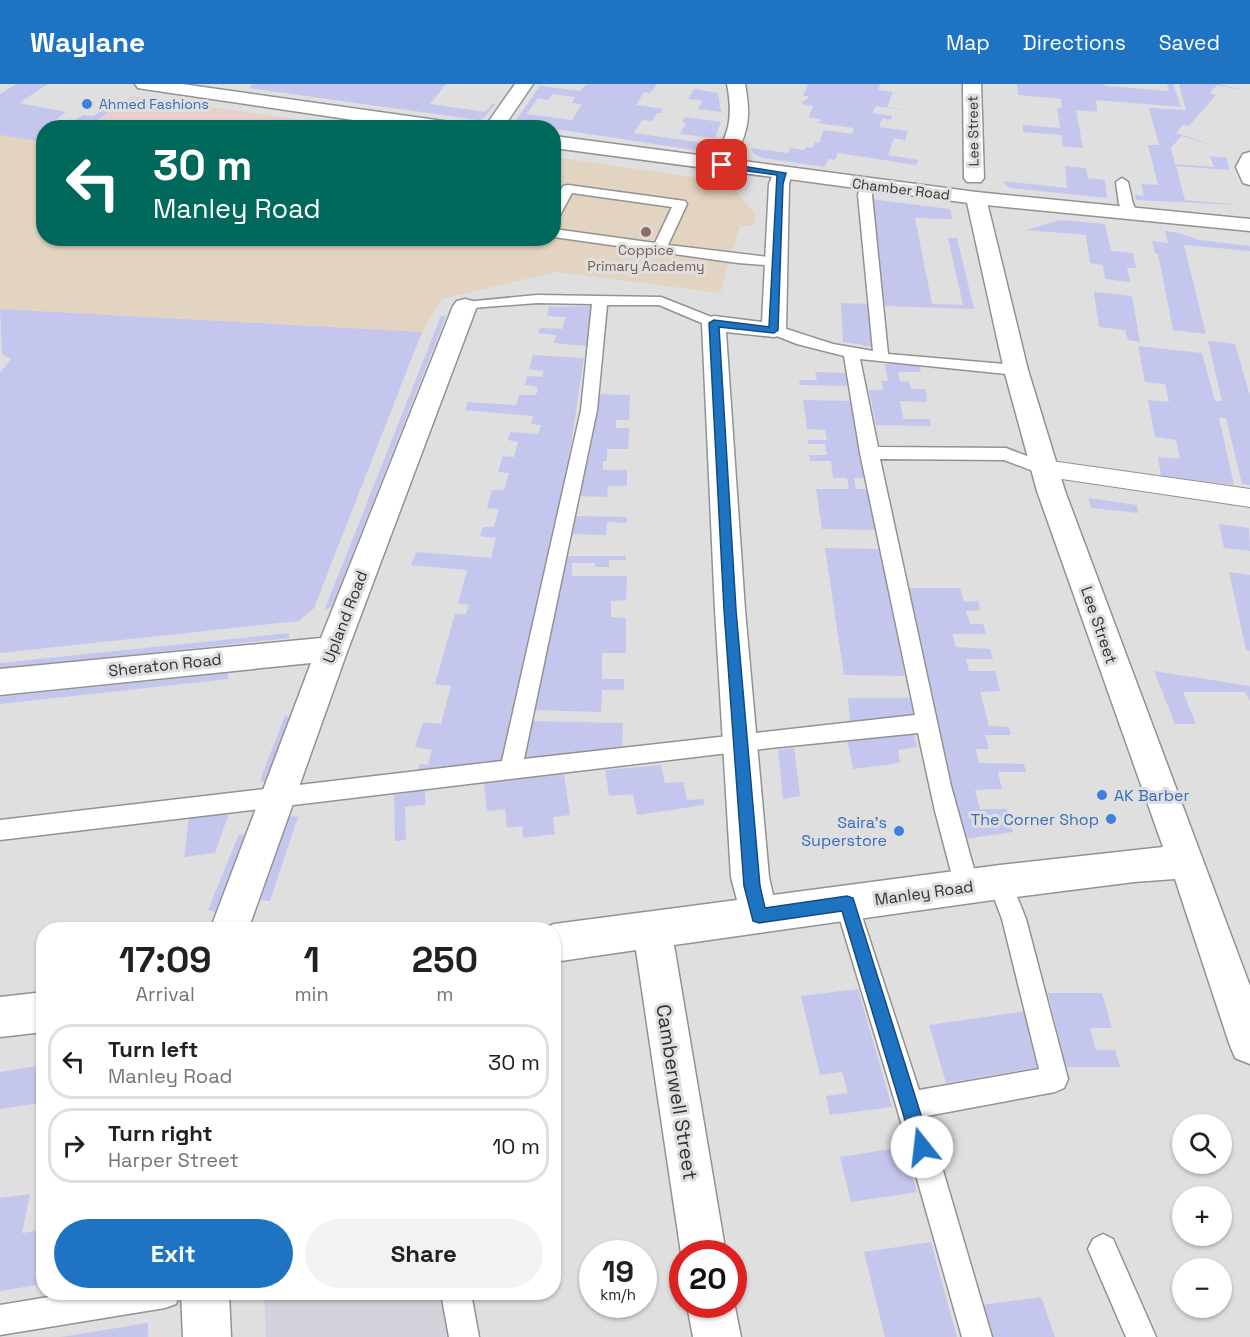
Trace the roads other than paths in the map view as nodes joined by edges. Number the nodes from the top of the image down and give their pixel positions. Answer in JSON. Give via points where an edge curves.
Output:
{"nodes":[{"id":1,"x":144,"y":84,"type":"edge"},
{"id":2,"x":524,"y":84,"type":"edge"},
{"id":3,"x":736,"y":84,"type":"edge"},
{"id":4,"x":972,"y":84,"type":"edge"},
{"id":5,"x":394,"y":120,"type":"edge"},
{"id":6,"x":499,"y":120,"type":"edge"},
{"id":7,"x":561,"y":143,"type":"edge"},
{"id":8,"x":1250,"y":158,"type":"edge"},
{"id":9,"x":722,"y":165,"type":"junction"},
{"id":10,"x":782,"y":173,"type":"junction"},
{"id":11,"x":1250,"y":179,"type":"edge"},
{"id":12,"x":1122,"y":182,"type":"dead end"},
{"id":13,"x":867,"y":185,"type":"junction"},
{"id":14,"x":975,"y":188,"type":"junction"},
{"id":15,"x":561,"y":202,"type":"edge"},
{"id":16,"x":1131,"y":213,"type":"junction"},
{"id":17,"x":1250,"y":225,"type":"edge"},
{"id":18,"x":561,"y":234,"type":"edge"},
{"id":19,"x":660,"y":248,"type":"junction"},
{"id":20,"x":777,"y":262,"type":"junction"},
{"id":21,"x":600,"y":299,"type":"junction"},
{"id":22,"x":465,"y":306,"type":"joint"},
{"id":23,"x":714,"y":323,"type":"junction"},
{"id":24,"x":774,"y":330,"type":"junction"},
{"id":25,"x":851,"y":352,"type":"junction"},
{"id":26,"x":881,"y":357,"type":"junction"},
{"id":27,"x":1016,"y":370,"type":"junction"},
{"id":28,"x":869,"y":453,"type":"junction"},
{"id":29,"x":1044,"y":469,"type":"junction"},
{"id":30,"x":1250,"y":498,"type":"edge"},
{"id":31,"x":331,"y":652,"type":"junction"},
{"id":32,"x":0,"y":682,"type":"edge"},
{"id":33,"x":927,"y":723,"type":"junction"},
{"id":34,"x":740,"y":743,"type":"junction"},
{"id":35,"x":513,"y":771,"type":"junction"},
{"id":36,"x":278,"y":797,"type":"junction"},
{"id":37,"x":0,"y":830,"type":"edge"},
{"id":38,"x":1187,"y":862,"type":"junction"},
{"id":39,"x":984,"y":885,"type":"junction"},
{"id":40,"x":847,"y":903,"type":"junction"},
{"id":41,"x":759,"y":916,"type":"junction"},
{"id":42,"x":232,"y":922,"type":"edge"},
{"id":43,"x":652,"y":929,"type":"junction"},
{"id":44,"x":561,"y":942,"type":"edge"},
{"id":45,"x":36,"y":1013,"type":"edge"},
{"id":46,"x":0,"y":1017,"type":"edge"},
{"id":47,"x":1250,"y":1043,"type":"edge"},
{"id":48,"x":910,"y":1105,"type":"junction"},
{"id":49,"x":701,"y":1240,"type":"edge"},
{"id":50,"x":1103,"y":1249,"type":"dead end"},
{"id":51,"x":122,"y":1300,"type":"edge"},
{"id":52,"x":206,"y":1300,"type":"edge"},
{"id":53,"x":457,"y":1300,"type":"edge"},
{"id":54,"x":713,"y":1318,"type":"edge"},
{"id":55,"x":0,"y":1320,"type":"edge"},
{"id":56,"x":207,"y":1337,"type":"edge"},
{"id":57,"x":464,"y":1337,"type":"edge"},
{"id":58,"x":717,"y":1337,"type":"edge"},
{"id":59,"x":977,"y":1337,"type":"edge"},
{"id":60,"x":1141,"y":1337,"type":"edge"}],
"edges":[{"from":1,"to":5,"type":"street"},
{"from":2,"to":6,"type":"street"},
{"from":3,"to":9,"type":"street","via":[[740,105],[738,132]]},
{"from":4,"to":14,"type":"street","name":"Lee Street"},
{"from":7,"to":9,"type":"street","name":"Chamber Road"},
{"from":8,"to":11,"type":"street","via":[[1246,167]]},
{"from":9,"to":10,"type":"street","name":"Chamber Road"},
{"from":10,"to":13,"type":"street","name":"Chamber Road"},
{"from":10,"to":20,"type":"street"},
{"from":12,"to":16,"type":"lane"},
{"from":13,"to":14,"type":"street","name":"Chamber Road"},
{"from":13,"to":26,"type":"lane"},
{"from":14,"to":16,"type":"street","name":"Chamber Road"},
{"from":14,"to":27,"type":"street","name":"Lee Street"},
{"from":15,"to":19,"type":"lane","via":[[568,189],[680,204]]},
{"from":16,"to":17,"type":"street","name":"Chamber Road"},
{"from":18,"to":19,"type":"lane"},
{"from":19,"to":20,"type":"lane"},
{"from":20,"to":24,"type":"street"},
{"from":21,"to":22,"type":"lane","via":[[537,299]]},
{"from":21,"to":23,"type":"lane","via":[[661,301]]},
{"from":21,"to":35,"type":"lane","via":[[589,410]]},
{"from":22,"to":31,"type":"street","name":"Upland Road"},
{"from":23,"to":24,"type":"street"},
{"from":23,"to":34,"type":"street"},
{"from":24,"to":25,"type":"lane"},
{"from":25,"to":26,"type":"lane"},
{"from":25,"to":28,"type":"lane"},
{"from":26,"to":27,"type":"lane"},
{"from":27,"to":29,"type":"street","name":"Lee Street"},
{"from":28,"to":29,"type":"lane","via":[[1006,454]]},
{"from":28,"to":33,"type":"lane"},
{"from":29,"to":30,"type":"street"},
{"from":29,"to":38,"type":"street","name":"Lee Street"},
{"from":31,"to":32,"type":"street","name":"Sheraton Road","via":[[314,650]]},
{"from":31,"to":36,"type":"street","name":"Upland Road"},
{"from":33,"to":34,"type":"lane"},
{"from":33,"to":39,"type":"lane","via":[[955,852]]},
{"from":34,"to":35,"type":"lane"},
{"from":34,"to":41,"type":"street","via":[[750,877]]},
{"from":35,"to":36,"type":"lane"},
{"from":36,"to":37,"type":"lane"},
{"from":36,"to":42,"type":"street","name":"Upland Road"},
{"from":38,"to":39,"type":"street","name":"Manley Road"},
{"from":38,"to":47,"type":"street","name":"Lee Street"},
{"from":39,"to":40,"type":"street","name":"Manley Road"},
{"from":39,"to":48,"type":"lane","via":[[1014,919],[1055,1079]]},
{"from":40,"to":41,"type":"street","name":"Manley Road"},
{"from":40,"to":48,"type":"lane"},
{"from":41,"to":43,"type":"street","name":"Manley Road"},
{"from":43,"to":44,"type":"street","name":"Manley Road"},
{"from":43,"to":49,"type":"street","name":"Camberwell Street"},
{"from":45,"to":46,"type":"street"},
{"from":48,"to":59,"type":"lane"},
{"from":50,"to":60,"type":"lane"},
{"from":51,"to":55,"type":"lane"},
{"from":52,"to":56,"type":"street"},
{"from":53,"to":57,"type":"lane"},
{"from":54,"to":58,"type":"street"}]}
